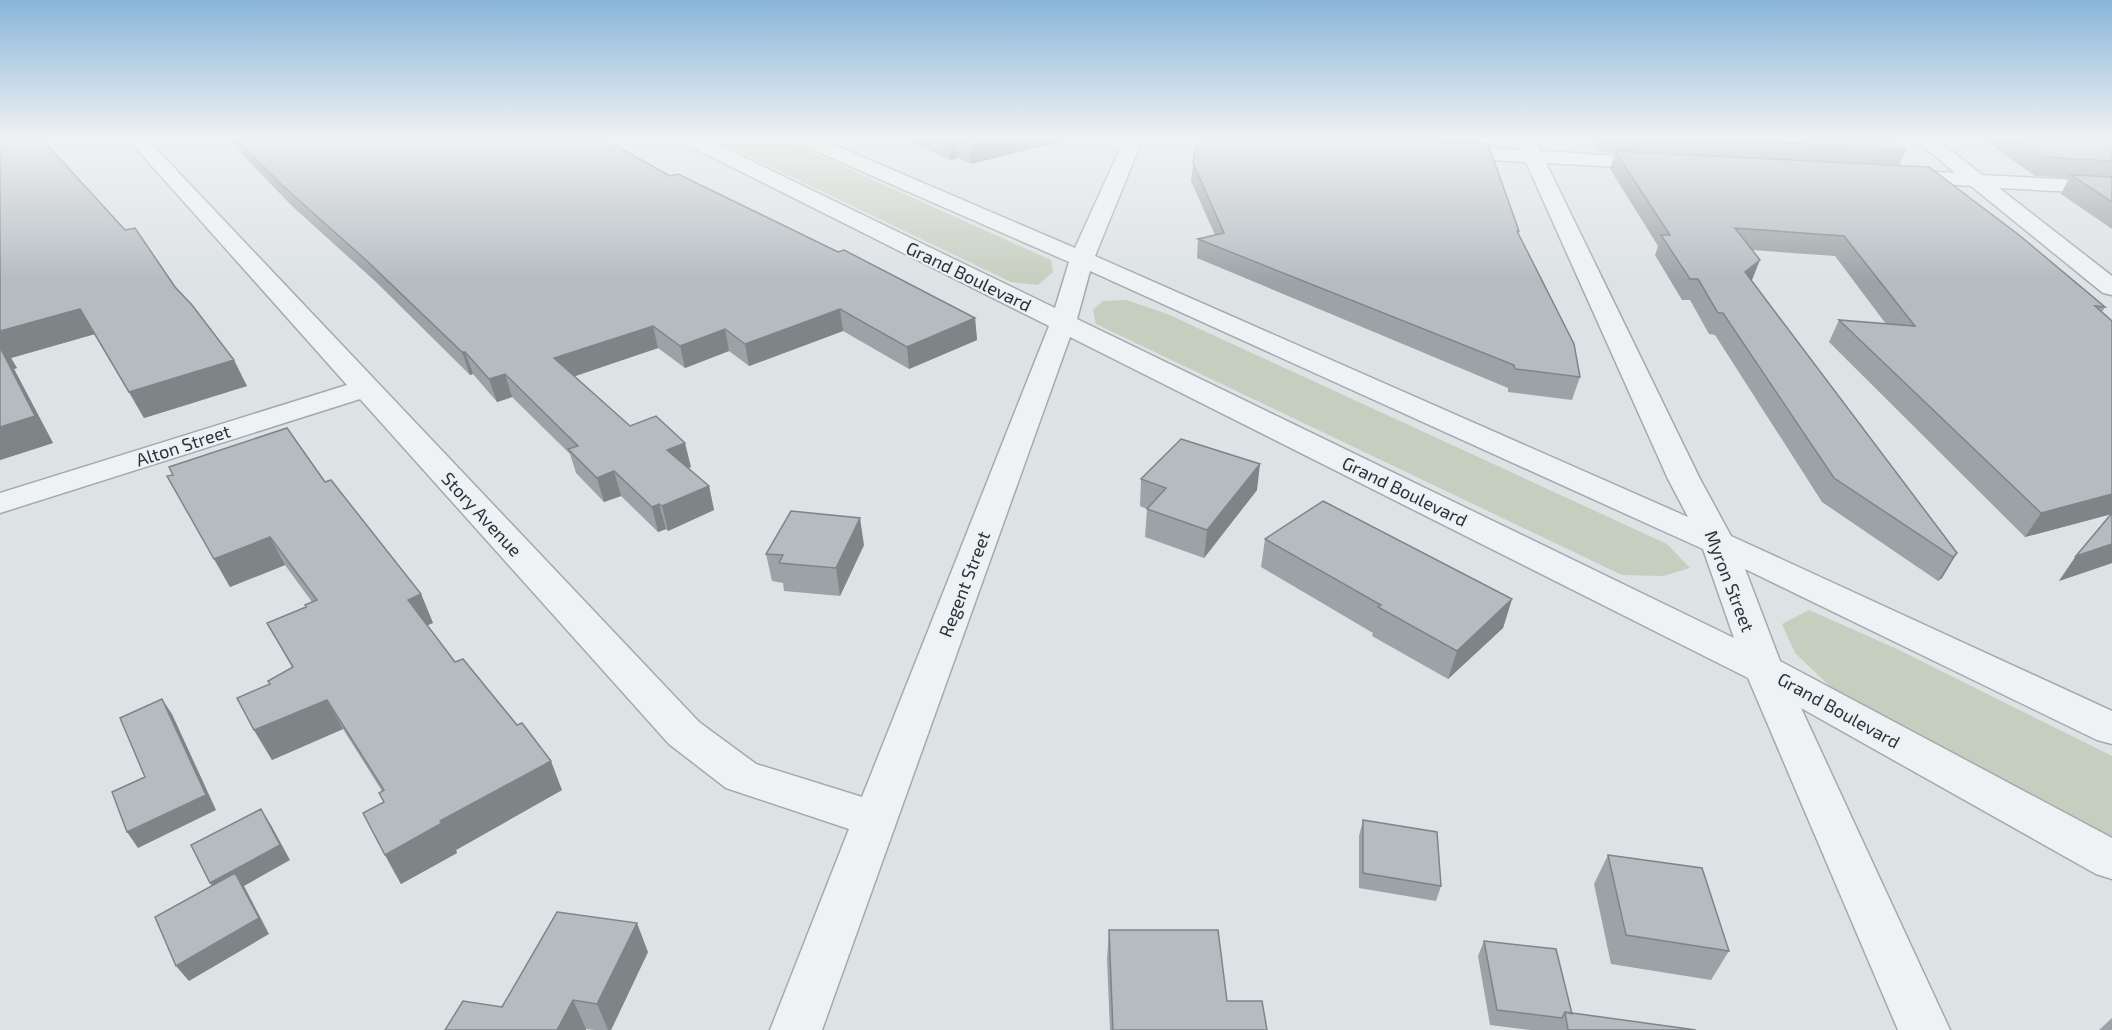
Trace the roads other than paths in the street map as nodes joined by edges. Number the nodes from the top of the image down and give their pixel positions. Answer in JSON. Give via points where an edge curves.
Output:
{"nodes":[{"id":1,"x":180,"y":186,"type":"edge"},
{"id":2,"x":787,"y":186,"type":"edge"},
{"id":3,"x":913,"y":186,"type":"edge"},
{"id":4,"x":1113,"y":186,"type":"edge"},
{"id":5,"x":1547,"y":186,"type":"edge"},
{"id":6,"x":1984,"y":186,"type":"edge"},
{"id":7,"x":2079,"y":186,"type":"edge"},
{"id":8,"x":2112,"y":188,"type":"edge"},
{"id":9,"x":1082,"y":259,"type":"junction"},
{"id":10,"x":2112,"y":288,"type":"edge"},
{"id":11,"x":1063,"y":322,"type":"junction"},
{"id":12,"x":367,"y":388,"type":"junction"},
{"id":13,"x":0,"y":503,"type":"edge"},
{"id":14,"x":1718,"y":543,"type":"junction"},
{"id":15,"x":1764,"y":669,"type":"junction"},
{"id":16,"x":2112,"y":729,"type":"edge"},
{"id":17,"x":876,"y":820,"type":"junction"},
{"id":18,"x":2112,"y":860,"type":"edge"},
{"id":19,"x":796,"y":1030,"type":"edge"},
{"id":20,"x":1924,"y":1030,"type":"edge"}],
"edges":[{"from":1,"to":12,"type":"street","name":"Story Avenue"},
{"from":2,"to":11,"type":"street","name":"Grand Boulevard"},
{"from":3,"to":9,"type":"street"},
{"from":4,"to":9,"type":"street","name":"Regent Street"},
{"from":5,"to":14,"type":"street","name":"Myron Street"},
{"from":6,"to":10,"type":"street"},
{"from":7,"to":8,"type":"street"},
{"from":9,"to":11,"type":"street","name":"Regent Street"},
{"from":9,"to":14,"type":"street"},
{"from":11,"to":15,"type":"street","name":"Grand Boulevard"},
{"from":11,"to":17,"type":"street","name":"Regent Street"},
{"from":12,"to":13,"type":"street","name":"Alton Street"},
{"from":12,"to":17,"type":"street","name":"Story Avenue","via":[[684,733],[741,776]]},
{"from":14,"to":15,"type":"street","name":"Myron Street"},
{"from":14,"to":16,"type":"street"},
{"from":15,"to":18,"type":"street","name":"Grand Boulevard"},
{"from":15,"to":20,"type":"street","name":"Myron Street"},
{"from":17,"to":19,"type":"street","name":"Regent Street"}]}
